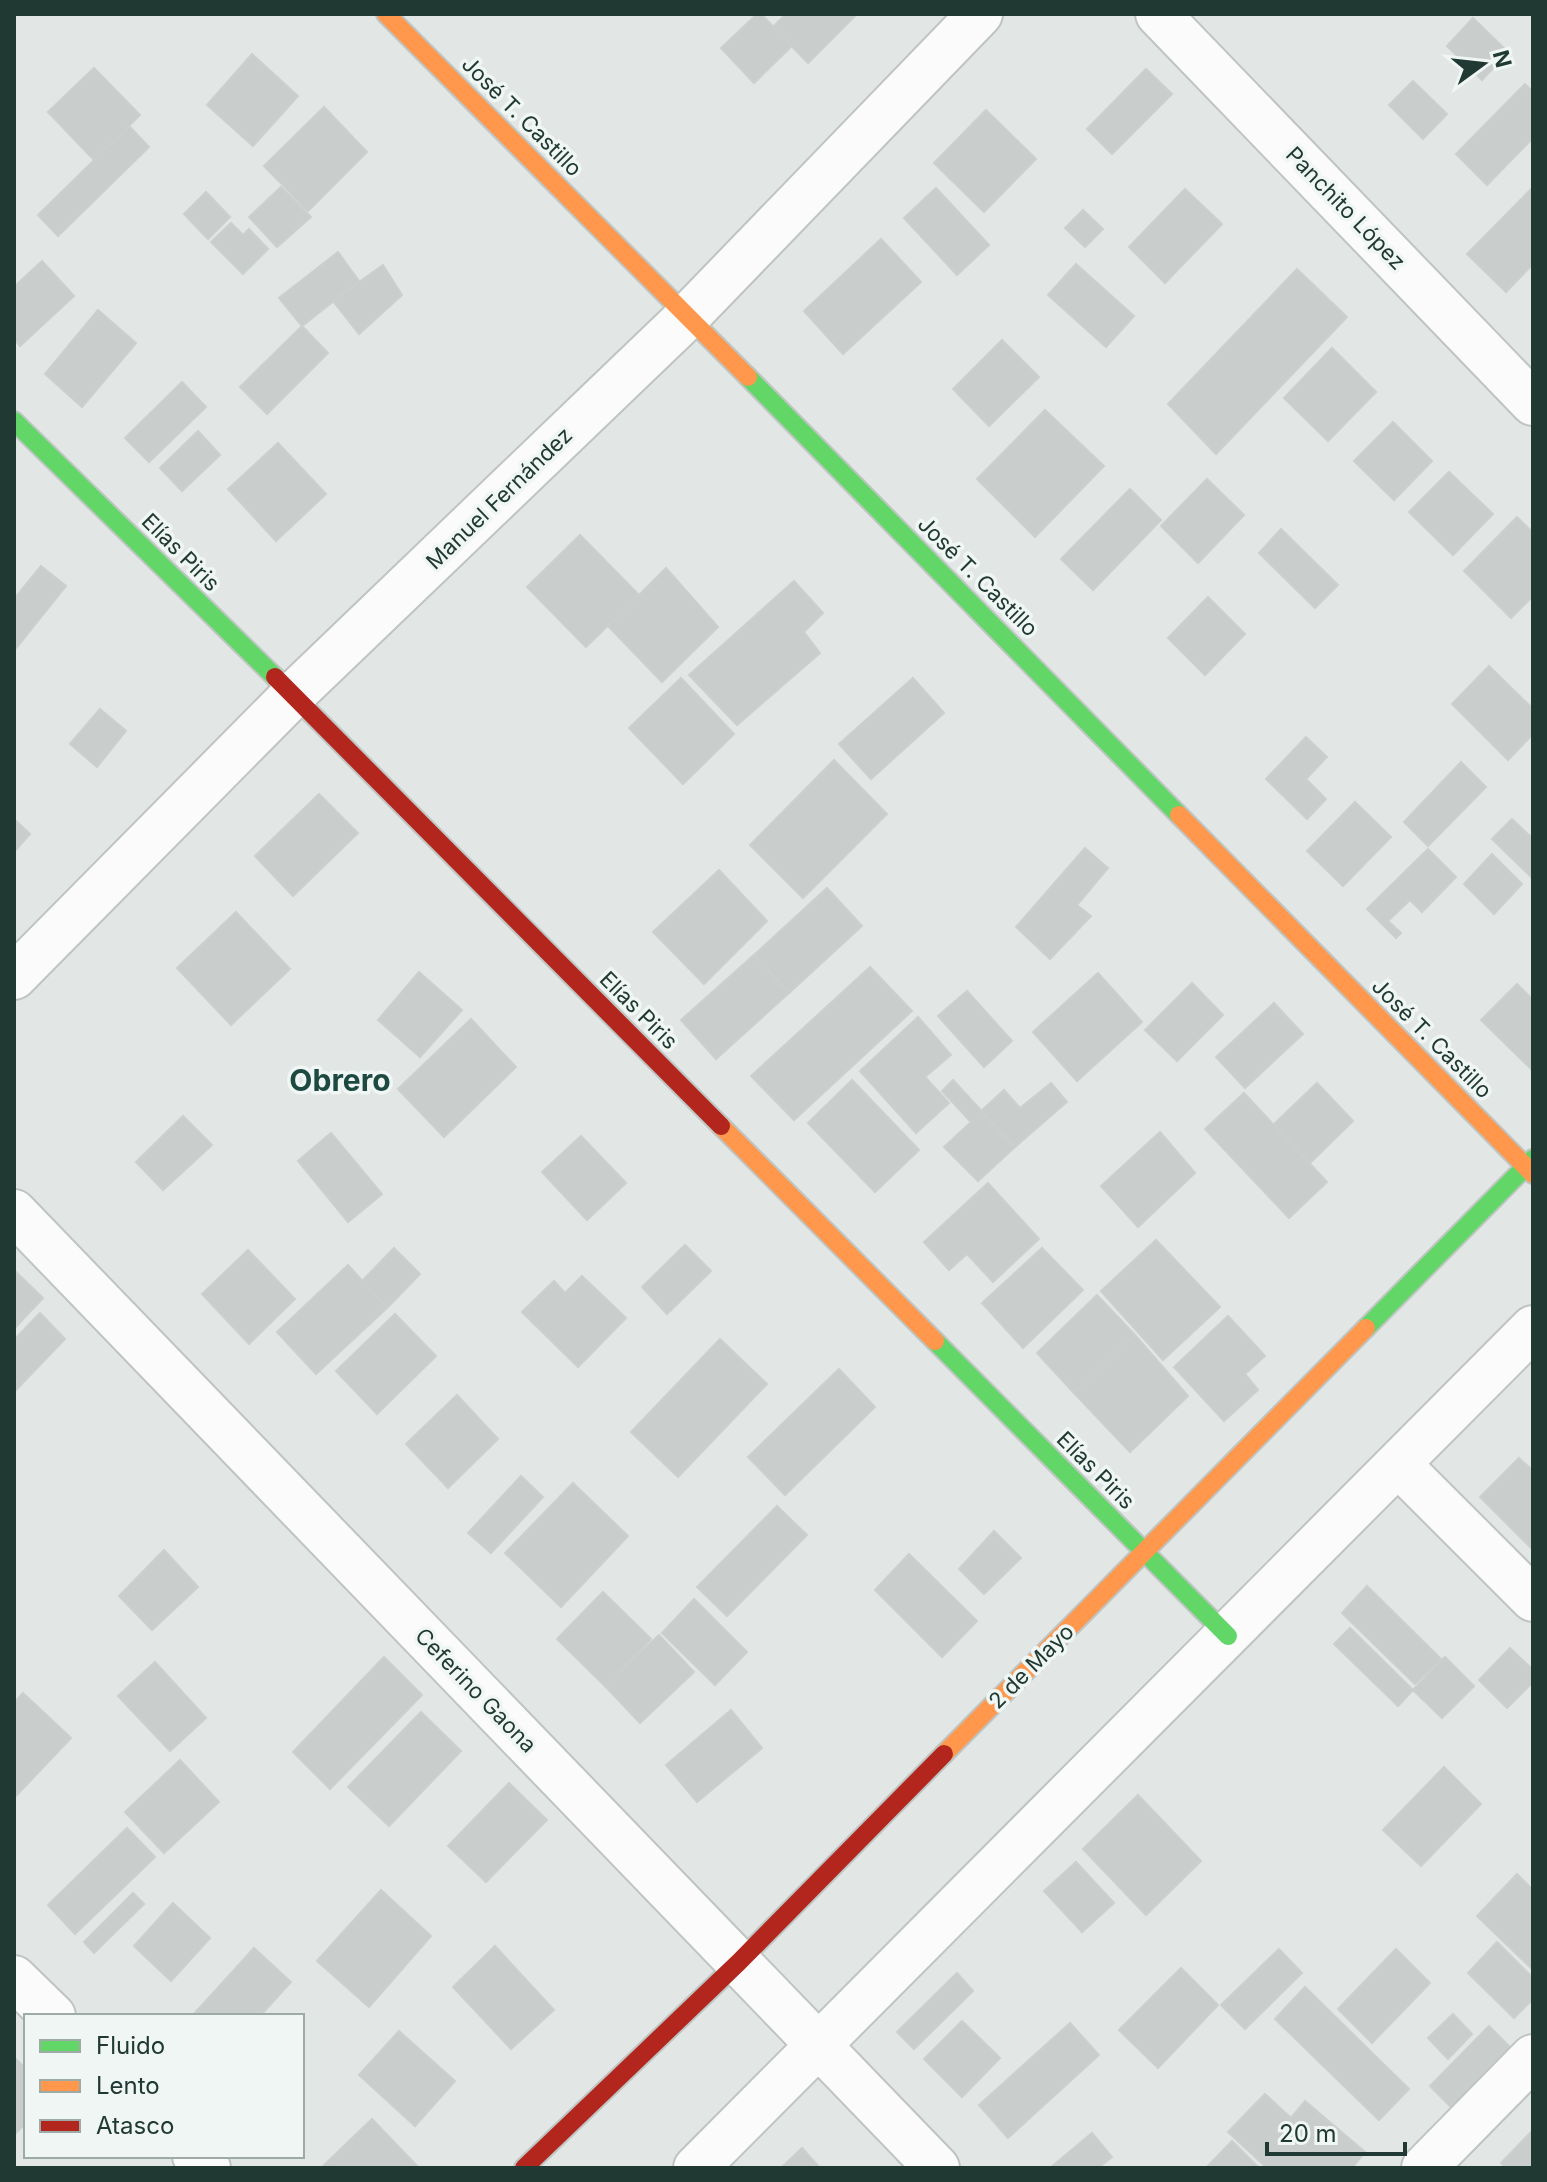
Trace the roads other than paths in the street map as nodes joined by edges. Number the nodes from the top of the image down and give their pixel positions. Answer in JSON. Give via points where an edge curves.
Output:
{"nodes":[{"id":1,"x":386,"y":14,"type":"edge"},
{"id":2,"x":980,"y":14,"type":"edge"},
{"id":3,"x":1158,"y":14,"type":"edge"},
{"id":4,"x":688,"y":316,"type":"junction"},
{"id":5,"x":1533,"y":403,"type":"edge"},
{"id":6,"x":14,"y":421,"type":"edge"},
{"id":7,"x":293,"y":695,"type":"junction"},
{"id":8,"x":14,"y":977,"type":"edge"},
{"id":9,"x":1530,"y":1167,"type":"edge"},
{"id":10,"x":14,"y":1212,"type":"edge"},
{"id":11,"x":1533,"y":1328,"type":"edge"},
{"id":12,"x":1398,"y":1464,"type":"junction"},
{"id":13,"x":1144,"y":1551,"type":"junction"},
{"id":14,"x":1533,"y":1599,"type":"edge"},
{"id":15,"x":1228,"y":1636,"type":"junction"},
{"id":16,"x":739,"y":1962,"type":"junction"},
{"id":17,"x":14,"y":1978,"type":"edge"},
{"id":18,"x":51,"y":2014,"type":"edge"},
{"id":19,"x":820,"y":2045,"type":"junction"},
{"id":20,"x":1533,"y":2057,"type":"edge"},
{"id":21,"x":524,"y":2168,"type":"edge"},
{"id":22,"x":696,"y":2168,"type":"edge"},
{"id":23,"x":937,"y":2168,"type":"edge"},
{"id":24,"x":1424,"y":2168,"type":"edge"}],
"edges":[{"from":1,"to":4,"type":"street","name":"José T. Castillo"},
{"from":2,"to":4,"type":"street","name":"Manuel Fernández"},
{"from":3,"to":5,"type":"street","name":"Panchito López"},
{"from":4,"to":7,"type":"street","name":"Manuel Fernández"},
{"from":4,"to":9,"type":"street","name":"José T. Castillo"},
{"from":6,"to":7,"type":"street","name":"Elías Piris"},
{"from":7,"to":8,"type":"street","name":"Manuel Fernández"},
{"from":7,"to":13,"type":"street","name":"Elías Piris"},
{"from":9,"to":13,"type":"street","name":"2 de Mayo"},
{"from":10,"to":16,"type":"street","name":"Ceferino Gaona"},
{"from":11,"to":12,"type":"street"},
{"from":12,"to":14,"type":"street"},
{"from":12,"to":15,"type":"street"},
{"from":13,"to":15,"type":"street","name":"Elías Piris"},
{"from":13,"to":16,"type":"street","name":"2 de Mayo"},
{"from":15,"to":19,"type":"street"},
{"from":16,"to":19,"type":"street","name":"Ceferino Gaona"},
{"from":16,"to":21,"type":"street","name":"2 de Mayo"},
{"from":17,"to":18,"type":"street"},
{"from":19,"to":22,"type":"street"},
{"from":19,"to":23,"type":"street","name":"Ceferino Gaona"},
{"from":20,"to":24,"type":"street"}]}
